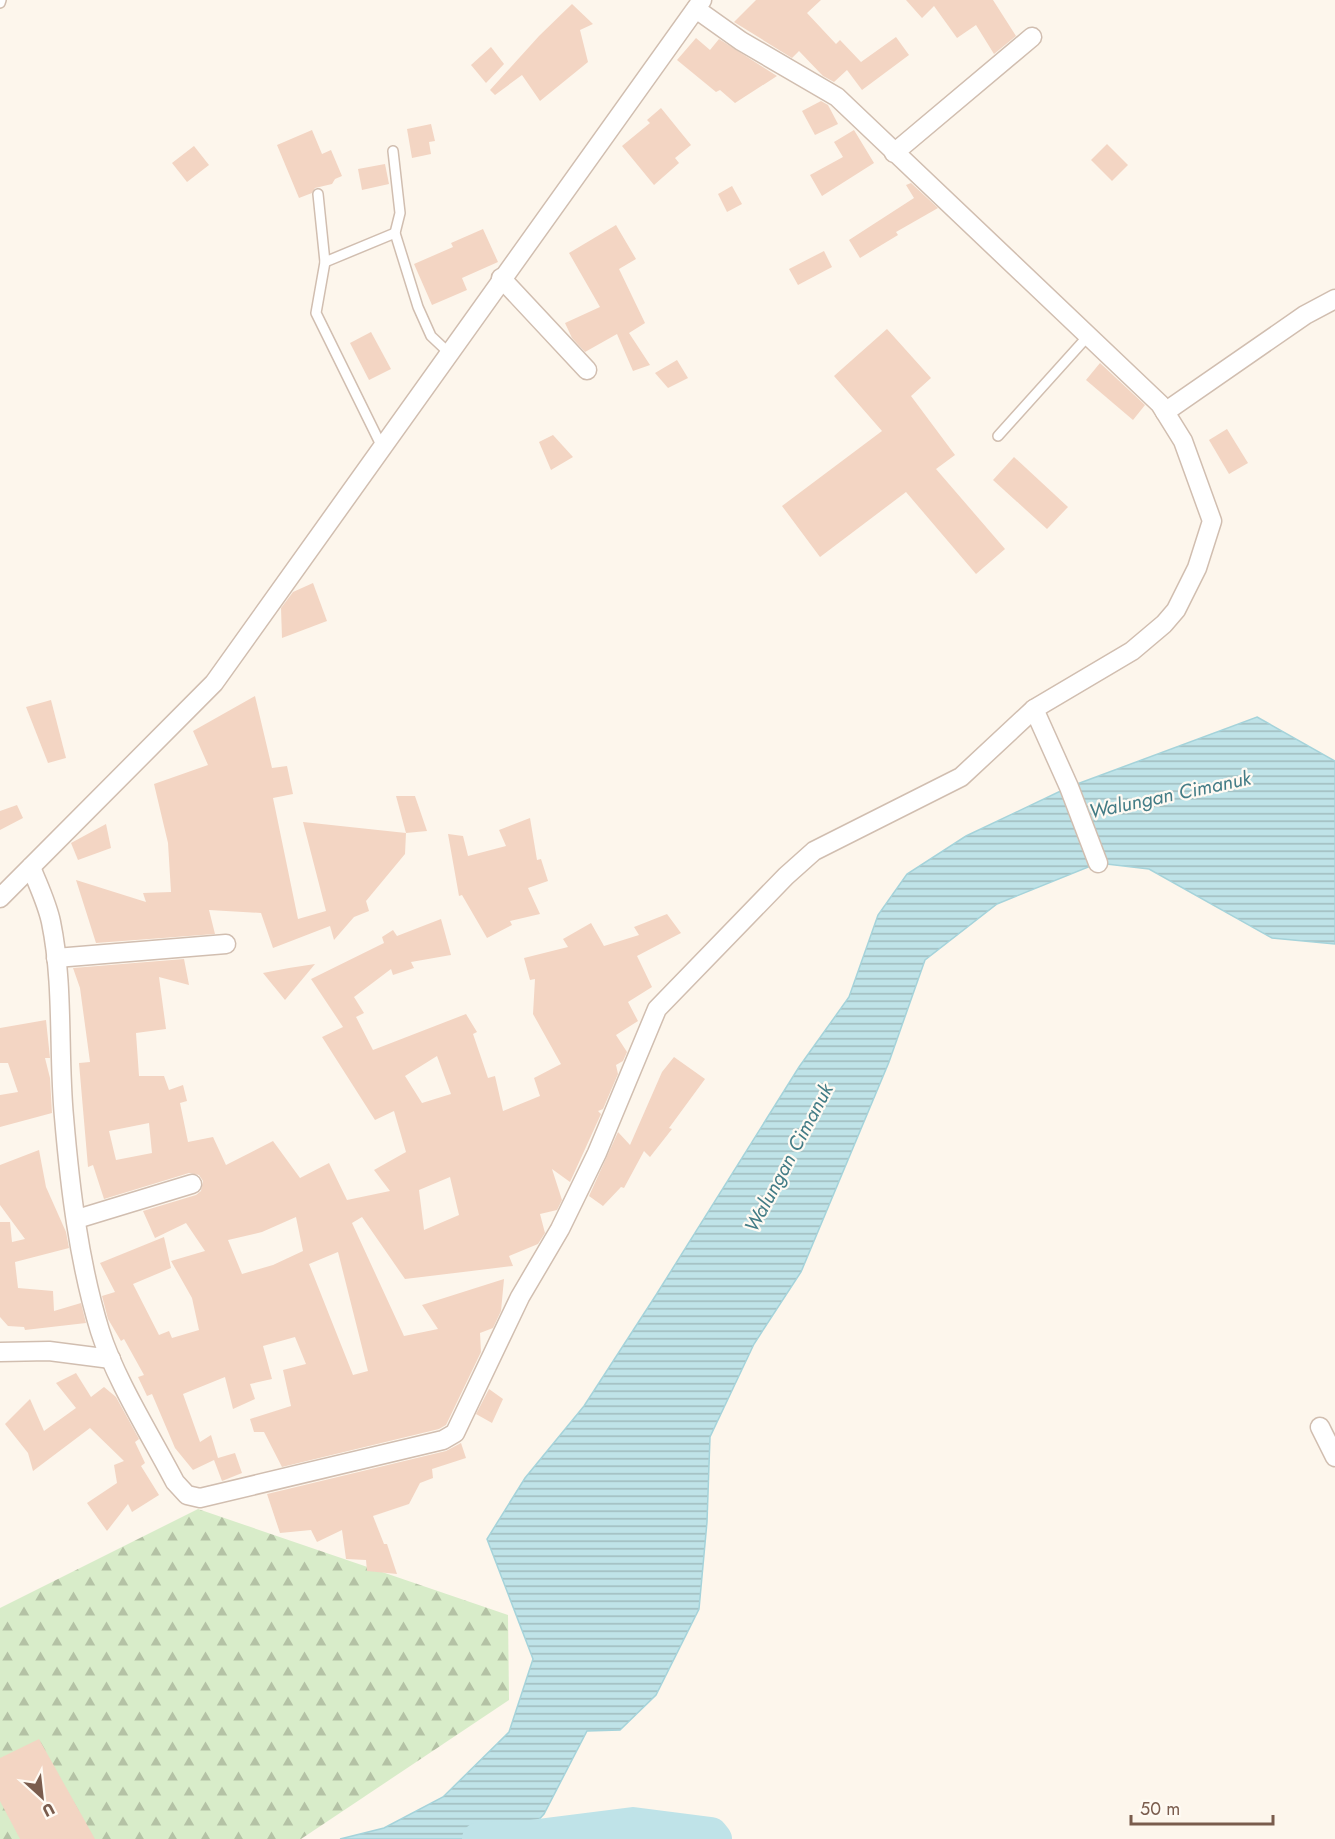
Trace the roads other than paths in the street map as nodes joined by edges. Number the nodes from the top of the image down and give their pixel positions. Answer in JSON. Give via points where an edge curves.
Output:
{"nodes":[{"id":1,"x":699,"y":5,"type":"edge"},
{"id":2,"x":1032,"y":37,"type":"dead end"},
{"id":3,"x":393,"y":151,"type":"dead end"},
{"id":4,"x":894,"y":153,"type":"junction"},
{"id":5,"x":318,"y":194,"type":"dead end"},
{"id":6,"x":395,"y":233,"type":"junction"},
{"id":7,"x":325,"y":262,"type":"junction"},
{"id":8,"x":501,"y":278,"type":"junction"},
{"id":9,"x":1335,"y":299,"type":"edge"},
{"id":10,"x":1088,"y":336,"type":"junction"},
{"id":11,"x":448,"y":352,"type":"junction"},
{"id":12,"x":587,"y":370,"type":"dead end"},
{"id":13,"x":1166,"y":412,"type":"junction"},
{"id":14,"x":998,"y":436,"type":"dead end"},
{"id":15,"x":381,"y":445,"type":"junction"},
{"id":16,"x":1034,"y":709,"type":"junction"},
{"id":17,"x":1098,"y":863,"type":"dead end"},
{"id":18,"x":31,"y":867,"type":"junction"},
{"id":19,"x":0,"y":898,"type":"edge"},
{"id":20,"x":226,"y":944,"type":"dead end"},
{"id":21,"x":56,"y":958,"type":"junction"},
{"id":22,"x":192,"y":1184,"type":"dead end"},
{"id":23,"x":77,"y":1219,"type":"junction"},
{"id":24,"x":0,"y":1352,"type":"edge"},
{"id":25,"x":111,"y":1359,"type":"junction"},
{"id":26,"x":1320,"y":1427,"type":"dead end"},
{"id":27,"x":1335,"y":1457,"type":"edge"}],
"edges":[{"from":1,"to":4,"type":"street","via":[[741,40],[837,97]]},
{"from":1,"to":8,"type":"street"},
{"from":2,"to":4,"type":"street"},
{"from":3,"to":6,"type":"lane","via":[[400,213]]},
{"from":4,"to":10,"type":"street"},
{"from":5,"to":7,"type":"lane"},
{"from":6,"to":7,"type":"lane"},
{"from":6,"to":11,"type":"lane","via":[[418,307],[432,336]]},
{"from":7,"to":15,"type":"lane","via":[[316,313]]},
{"from":8,"to":11,"type":"street"},
{"from":8,"to":12,"type":"street"},
{"from":9,"to":13,"type":"street","via":[[1305,315]]},
{"from":10,"to":13,"type":"street"},
{"from":10,"to":14,"type":"lane"},
{"from":11,"to":15,"type":"street"},
{"from":13,"to":16,"type":"street","via":[[1192,461],[1212,521],[1197,568],[1176,610],[1149,637]]},
{"from":15,"to":18,"type":"street","via":[[214,683]]},
{"from":16,"to":17,"type":"street"},
{"from":16,"to":25,"type":"street","via":[[961,777],[814,851],[657,1010],[560,1229],[514,1308],[460,1425],[450,1437],[193,1497],[175,1482]]},
{"from":18,"to":19,"type":"street"},
{"from":18,"to":21,"type":"street","via":[[51,922]]},
{"from":20,"to":21,"type":"street"},
{"from":21,"to":23,"type":"street","via":[[63,1117]]},
{"from":22,"to":23,"type":"street"},
{"from":23,"to":25,"type":"street","via":[[100,1332]]},
{"from":24,"to":25,"type":"street","via":[[49,1351]]},
{"from":26,"to":27,"type":"street"}]}
